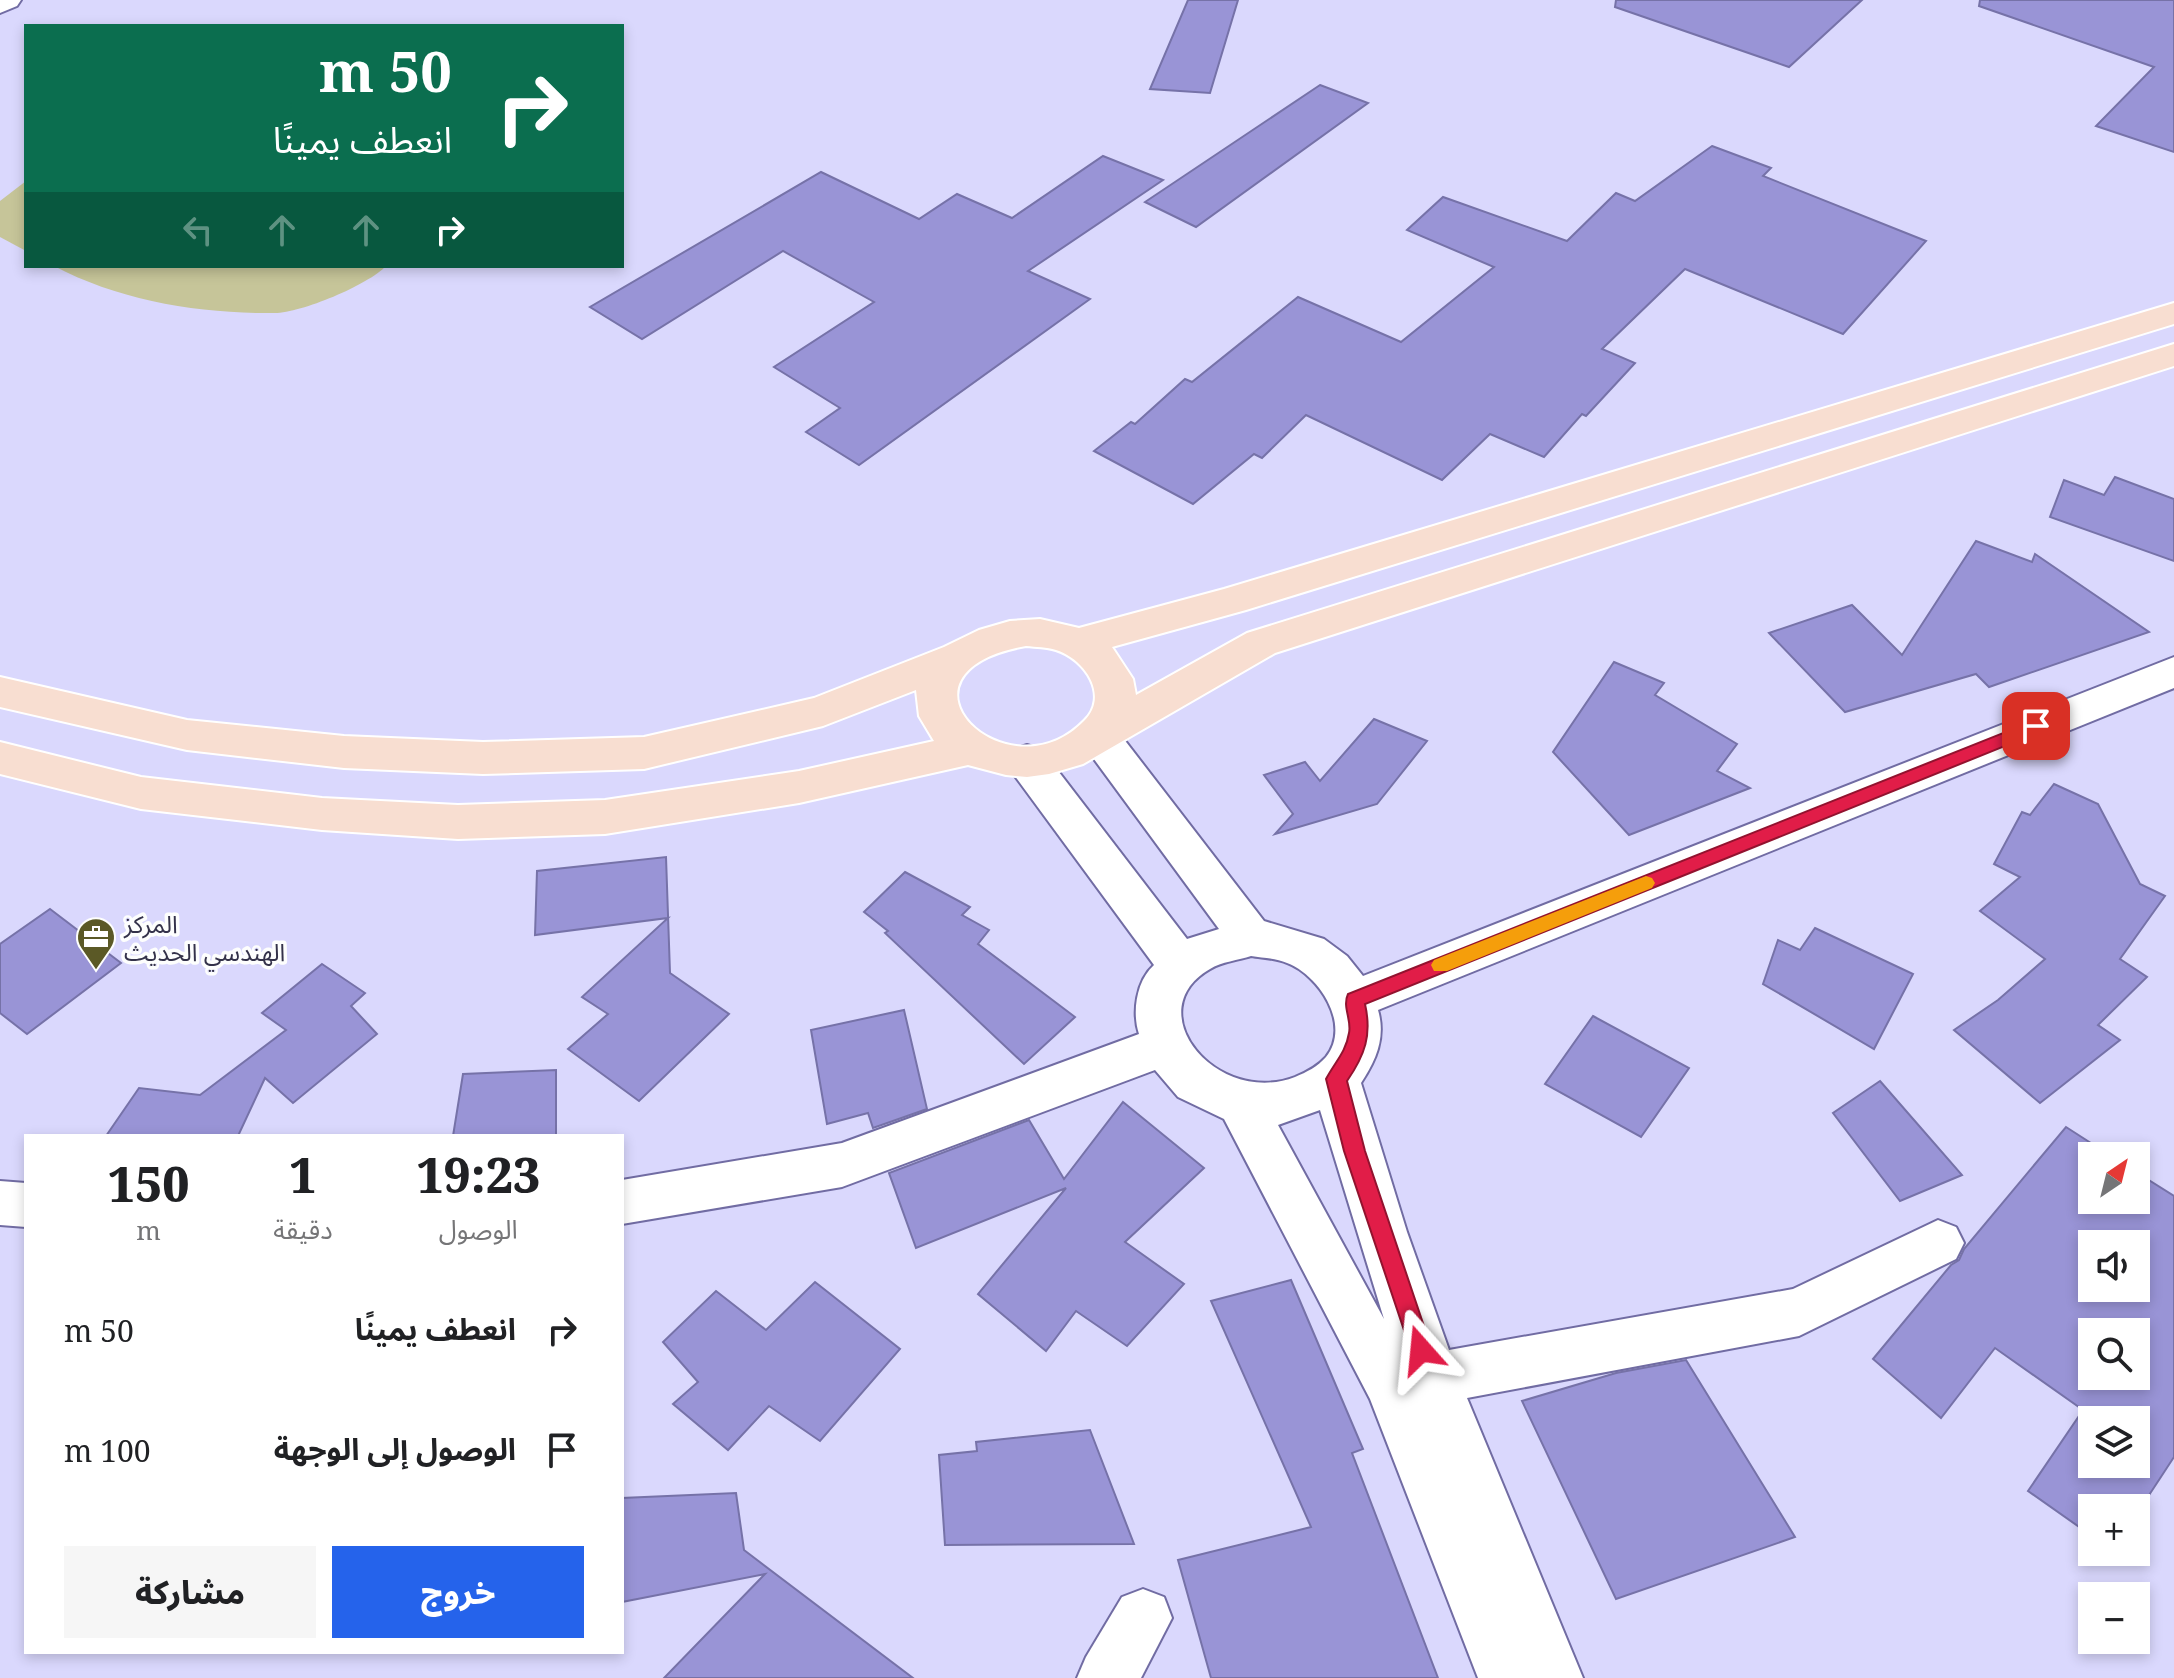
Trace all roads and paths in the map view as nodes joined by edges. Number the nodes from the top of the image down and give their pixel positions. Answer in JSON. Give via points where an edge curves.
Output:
{"nodes":[{"id":1,"x":7,"y":0,"type":"edge"},
{"id":2,"x":0,"y":4,"type":"edge"},
{"id":3,"x":2174,"y":313,"type":"edge"},
{"id":4,"x":2174,"y":355,"type":"edge"},
{"id":5,"x":1077,"y":643,"type":"junction"},
{"id":6,"x":955,"y":658,"type":"junction"},
{"id":7,"x":2174,"y":672,"type":"edge"},
{"id":8,"x":0,"y":692,"type":"edge"},
{"id":9,"x":1098,"y":736,"type":"junction"},
{"id":10,"x":972,"y":748,"type":"junction"},
{"id":11,"x":0,"y":758,"type":"edge"},
{"id":12,"x":1027,"y":761,"type":"junction"},
{"id":13,"x":1251,"y":938,"type":"junction"},
{"id":14,"x":1180,"y":965,"type":"junction"},
{"id":15,"x":1354,"y":1000,"type":"junction"},
{"id":16,"x":1163,"y":1046,"type":"junction"},
{"id":17,"x":1336,"y":1079,"type":"junction"},
{"id":18,"x":1241,"y":1103,"type":"junction"},
{"id":19,"x":624,"y":1202,"type":"edge"},
{"id":20,"x":0,"y":1203,"type":"edge"},
{"id":21,"x":24,"y":1205,"type":"edge"},
{"id":22,"x":1938,"y":1243,"type":"dead end"},
{"id":23,"x":1430,"y":1379,"type":"junction"},
{"id":24,"x":1143,"y":1618,"type":"dead end"},
{"id":25,"x":1107,"y":1678,"type":"edge"},
{"id":26,"x":1508,"y":1678,"type":"edge"},
{"id":27,"x":1553,"y":1678,"type":"edge"}],
"edges":[{"from":1,"to":2,"type":"street"},
{"from":3,"to":5,"type":"main road"},
{"from":4,"to":9,"type":"main road","via":[[1261,643]]},
{"from":5,"to":6,"type":"main road","via":[[1053,635],[1013,634],[975,644]]},
{"from":5,"to":9,"type":"main road","via":[[1112,674],[1117,695],[1112,716]]},
{"from":6,"to":8,"type":"main road","via":[[823,711],[629,754],[483,758],[344,752],[187,735]]},
{"from":6,"to":10,"type":"main road","via":[[942,675],[940,715]]},
{"from":7,"to":15,"type":"street"},
{"from":9,"to":12,"type":"main road","via":[[1066,754]]},
{"from":9,"to":13,"type":"street"},
{"from":10,"to":11,"type":"main road","via":[[799,787],[605,817],[458,822],[322,814],[141,793]]},
{"from":10,"to":12,"type":"main road"},
{"from":12,"to":14,"type":"street"},
{"from":13,"to":14,"type":"street","via":[[1199,951]]},
{"from":13,"to":15,"type":"street","via":[[1284,942],[1314,955],[1339,975]]},
{"from":14,"to":16,"type":"street","via":[[1158,1003]]},
{"from":15,"to":17,"type":"street","via":[[1360,1028],[1354,1055]]},
{"from":16,"to":18,"type":"street","via":[[1181,1072],[1208,1091]]},
{"from":16,"to":19,"type":"street","via":[[842,1165]]},
{"from":17,"to":18,"type":"street","via":[[1310,1096],[1276,1104]]},
{"from":17,"to":23,"type":"street"},
{"from":18,"to":26,"type":"street","via":[[1393,1388]]},
{"from":20,"to":21,"type":"street"},
{"from":22,"to":23,"type":"street","via":[[1799,1312]]},
{"from":23,"to":27,"type":"street"},
{"from":24,"to":25,"type":"street"}]}
